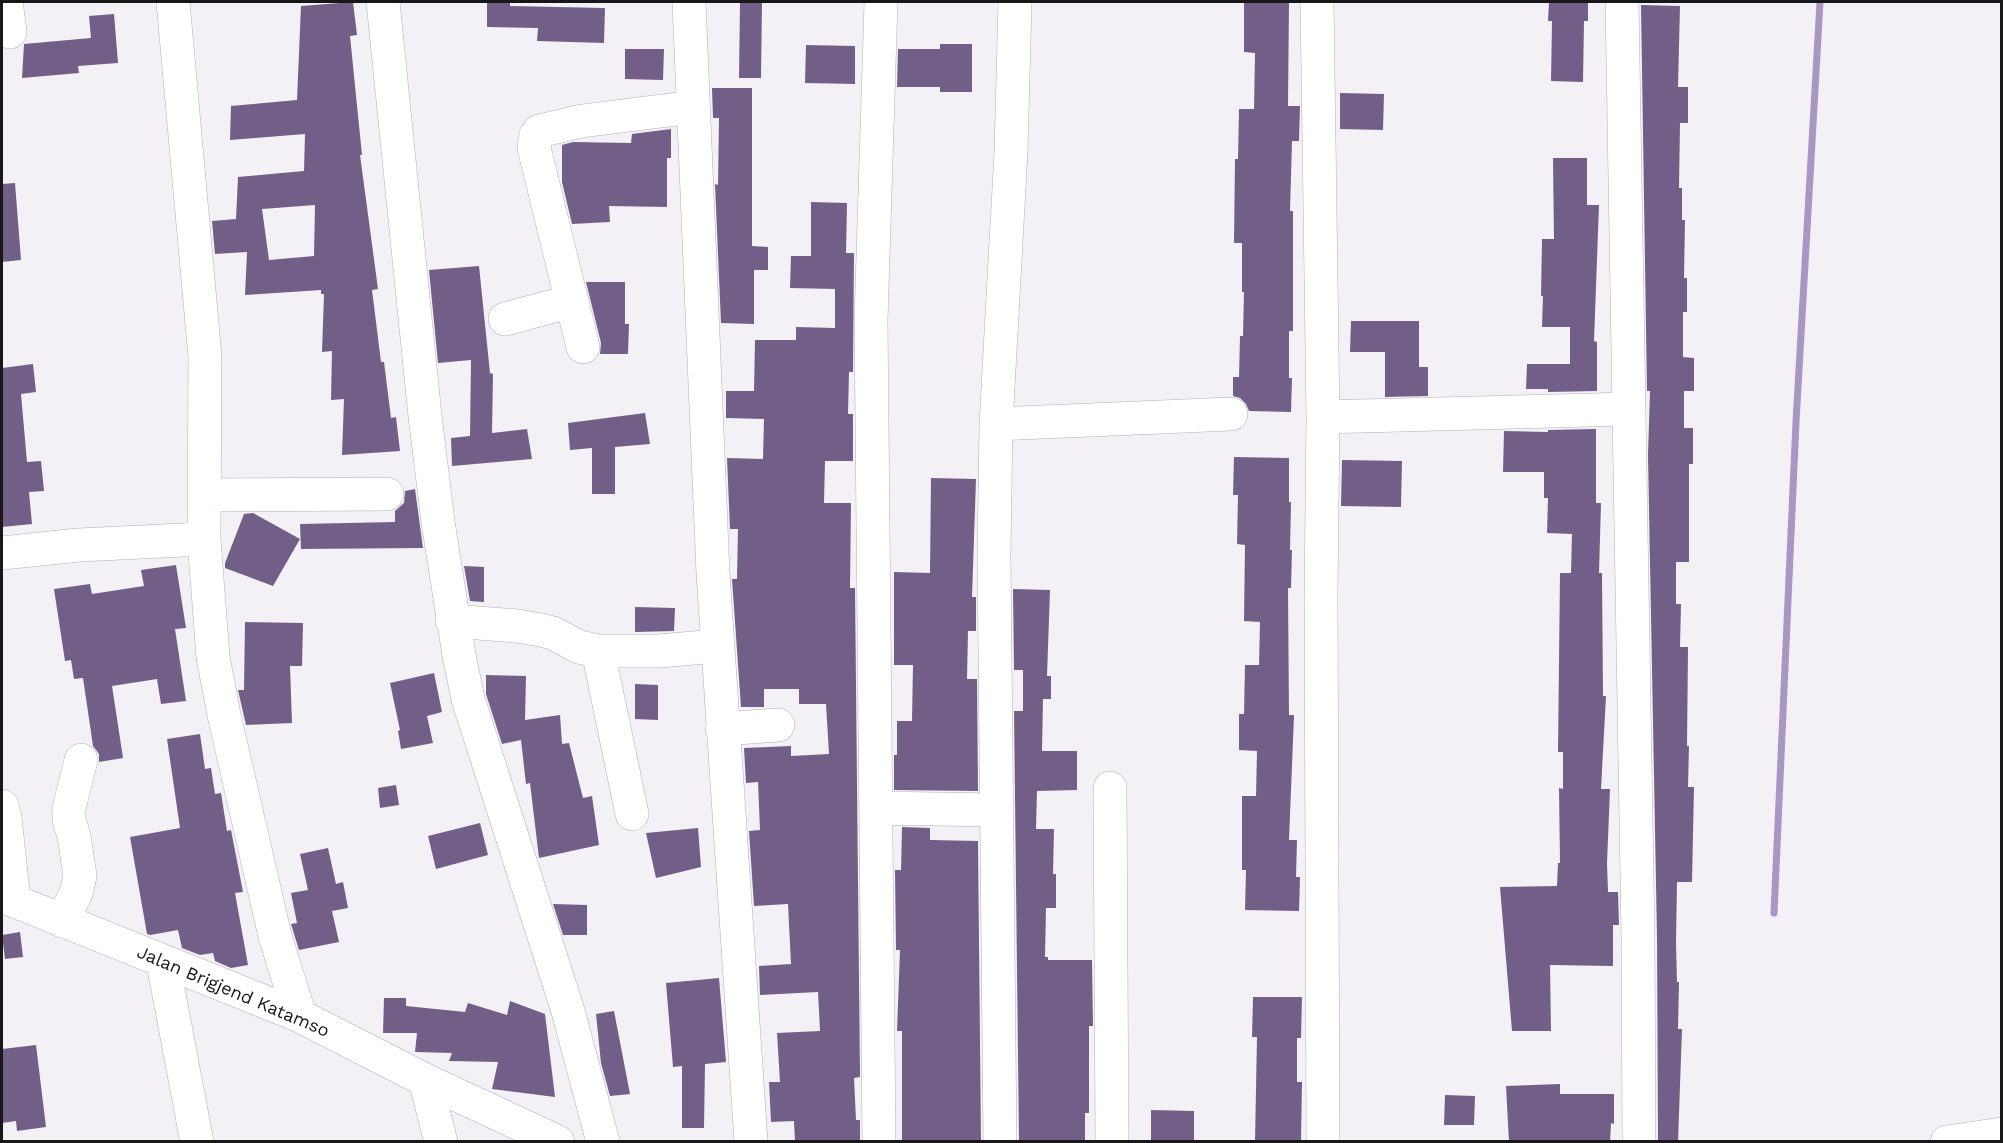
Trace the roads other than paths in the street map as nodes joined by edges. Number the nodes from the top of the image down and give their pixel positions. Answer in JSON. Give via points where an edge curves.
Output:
{"nodes":[{"id":1,"x":173,"y":2,"type":"edge"},
{"id":2,"x":383,"y":2,"type":"edge"},
{"id":3,"x":688,"y":2,"type":"edge"},
{"id":4,"x":881,"y":2,"type":"edge"},
{"id":5,"x":1015,"y":2,"type":"edge"},
{"id":6,"x":1317,"y":2,"type":"edge"},
{"id":7,"x":1622,"y":2,"type":"edge"},
{"id":8,"x":693,"y":107,"type":"junction"},
{"id":9,"x":572,"y":301,"type":"junction"},
{"id":10,"x":504,"y":319,"type":"dead end"},
{"id":11,"x":583,"y":347,"type":"dead end"},
{"id":12,"x":1629,"y":409,"type":"junction"},
{"id":13,"x":1231,"y":414,"type":"dead end"},
{"id":14,"x":1323,"y":417,"type":"junction"},
{"id":15,"x":996,"y":424,"type":"junction"},
{"id":16,"x":387,"y":494,"type":"dead end"},
{"id":17,"x":205,"y":495,"type":"junction"},
{"id":18,"x":204,"y":539,"type":"junction"},
{"id":19,"x":2,"y":553,"type":"edge"},
{"id":20,"x":452,"y":621,"type":"junction"},
{"id":21,"x":717,"y":645,"type":"junction"},
{"id":22,"x":598,"y":651,"type":"junction"},
{"id":23,"x":778,"y":725,"type":"dead end"},
{"id":24,"x":722,"y":729,"type":"junction"},
{"id":25,"x":81,"y":760,"type":"dead end"},
{"id":26,"x":1110,"y":788,"type":"dead end"},
{"id":27,"x":2,"y":806,"type":"edge"},
{"id":28,"x":876,"y":808,"type":"junction"},
{"id":29,"x":997,"y":810,"type":"junction"},
{"id":30,"x":632,"y":814,"type":"dead end"},
{"id":31,"x":8,"y":899,"type":"edge"},
{"id":32,"x":62,"y":921,"type":"junction"},
{"id":33,"x":164,"y":963,"type":"junction"},
{"id":34,"x":300,"y":1016,"type":"junction"},
{"id":35,"x":425,"y":1080,"type":"junction"},
{"id":36,"x":2000,"y":1137,"type":"edge"},
{"id":37,"x":197,"y":1142,"type":"edge"},
{"id":38,"x":441,"y":1142,"type":"edge"},
{"id":39,"x":558,"y":1142,"type":"edge"},
{"id":40,"x":603,"y":1142,"type":"edge"},
{"id":41,"x":751,"y":1142,"type":"edge"},
{"id":42,"x":879,"y":1142,"type":"edge"},
{"id":43,"x":1000,"y":1142,"type":"edge"},
{"id":44,"x":1112,"y":1142,"type":"edge"},
{"id":45,"x":1323,"y":1142,"type":"edge"},
{"id":46,"x":1639,"y":1142,"type":"edge"},
{"id":47,"x":1947,"y":1142,"type":"edge"}],
"edges":[{"from":1,"to":17,"type":"main road","via":[[205,357]]},
{"from":2,"to":20,"type":"main road","via":[[413,312]]},
{"from":3,"to":8,"type":"main road"},
{"from":4,"to":28,"type":"main road","via":[[871,320]]},
{"from":5,"to":15,"type":"main road"},
{"from":6,"to":14,"type":"main road"},
{"from":7,"to":12,"type":"main road"},
{"from":8,"to":9,"type":"main road","via":[[582,121],[536,135],[534,148]]},
{"from":8,"to":21,"type":"main road"},
{"from":9,"to":10,"type":"main road"},
{"from":9,"to":11,"type":"main road"},
{"from":12,"to":14,"type":"main road"},
{"from":12,"to":46,"type":"main road"},
{"from":13,"to":15,"type":"main road"},
{"from":14,"to":45,"type":"main road"},
{"from":15,"to":29,"type":"main road"},
{"from":16,"to":17,"type":"main road"},
{"from":17,"to":18,"type":"main road"},
{"from":18,"to":19,"type":"main road"},
{"from":18,"to":34,"type":"main road","via":[[213,657],[224,715],[275,936]]},
{"from":20,"to":22,"type":"main road","via":[[541,630]]},
{"from":20,"to":40,"type":"main road","via":[[468,699],[568,1011]]},
{"from":21,"to":22,"type":"main road","via":[[659,651]]},
{"from":21,"to":24,"type":"main road"},
{"from":22,"to":30,"type":"main road"},
{"from":23,"to":24,"type":"main road"},
{"from":24,"to":41,"type":"main road"},
{"from":25,"to":32,"type":"main road","via":[[69,808],[80,876]]},
{"from":26,"to":44,"type":"main road"},
{"from":27,"to":31,"type":"main road"},
{"from":28,"to":29,"type":"main road"},
{"from":28,"to":42,"type":"main road"},
{"from":29,"to":43,"type":"main road"},
{"from":31,"to":32,"type":"main road","name":"Jalan Brigjend Katamso"},
{"from":32,"to":33,"type":"main road","name":"Jalan Brigjend Katamso"},
{"from":33,"to":34,"type":"main road","name":"Jalan Brigjend Katamso"},
{"from":33,"to":37,"type":"main road"},
{"from":34,"to":35,"type":"main road","name":"Jalan Brigjend Katamso"},
{"from":35,"to":38,"type":"main road"},
{"from":35,"to":39,"type":"main road","name":"Jalan Brigjend Katamso"},
{"from":36,"to":47,"type":"main road"}]}
